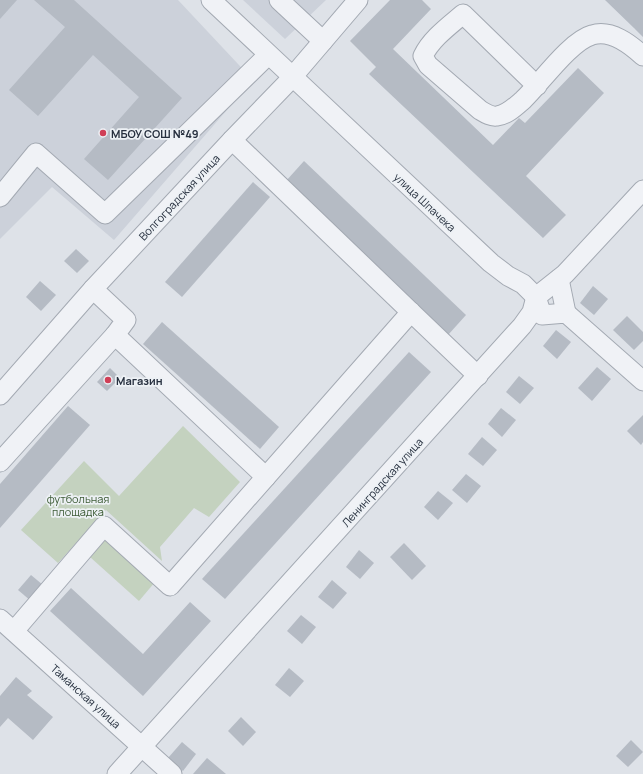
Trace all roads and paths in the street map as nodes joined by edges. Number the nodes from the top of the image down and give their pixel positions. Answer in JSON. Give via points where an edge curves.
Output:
{"nodes":[{"id":1,"x":212,"y":0,"type":"edge"},
{"id":2,"x":358,"y":0,"type":"edge"},
{"id":3,"x":282,"y":1,"type":"edge"},
{"id":4,"x":323,"y":41,"type":"junction"},
{"id":5,"x":643,"y":56,"type":"edge"},
{"id":6,"x":264,"y":59,"type":"dead end"},
{"id":7,"x":292,"y":77,"type":"junction"},
{"id":8,"x":537,"y":86,"type":"junction"},
{"id":9,"x":232,"y":140,"type":"junction"},
{"id":10,"x":643,"y":190,"type":"edge"},
{"id":11,"x":0,"y":197,"type":"edge"},
{"id":12,"x":559,"y":279,"type":"junction"},
{"id":13,"x":93,"y":289,"type":"junction"},
{"id":14,"x":536,"y":297,"type":"junction"},
{"id":15,"x":411,"y":312,"type":"junction"},
{"id":16,"x":566,"y":313,"type":"junction"},
{"id":17,"x":115,"y":335,"type":"junction"},
{"id":18,"x":478,"y":376,"type":"junction"},
{"id":19,"x":643,"y":381,"type":"edge"},
{"id":20,"x":0,"y":395,"type":"edge"},
{"id":21,"x":0,"y":462,"type":"edge"},
{"id":22,"x":266,"y":477,"type":"junction"},
{"id":23,"x":0,"y":619,"type":"edge"},
{"id":24,"x":14,"y":631,"type":"junction"},
{"id":25,"x":141,"y":746,"type":"junction"},
{"id":26,"x":117,"y":774,"type":"edge"},
{"id":27,"x":172,"y":774,"type":"edge"}],
"edges":[{"from":1,"to":7,"type":"street","name":"улица Шпачека"},
{"from":2,"to":4,"type":"street","name":"Волгоградская улица"},
{"from":3,"to":4,"type":"street"},
{"from":4,"to":7,"type":"street","name":"Волгоградская улица"},
{"from":5,"to":8,"type":"street","via":[[627,42],[603,34],[592,34],[570,50]]},
{"from":6,"to":11,"type":"street","via":[[105,214],[36,153]]},
{"from":7,"to":9,"type":"street","name":"Волгоградская улица"},
{"from":7,"to":14,"type":"street","name":"улица Шпачека","via":[[491,264],[523,284]]},
{"from":8,"to":8,"type":"street","via":[[463,14],[426,49],[424,56],[428,65],[489,115],[497,116],[515,108]]},
{"from":9,"to":13,"type":"street","name":"Волгоградская улица"},
{"from":9,"to":15,"type":"street"},
{"from":10,"to":12,"type":"street"},
{"from":12,"to":14,"type":"street"},
{"from":12,"to":16,"type":"street"},
{"from":13,"to":17,"type":"street","via":[[126,320]]},
{"from":13,"to":20,"type":"street","name":"Волгоградская улица"},
{"from":14,"to":16,"type":"street","name":"улица Шпачека","via":[[542,315]]},
{"from":14,"to":18,"type":"street","name":"Ленинградская улица","via":[[532,312],[522,326]]},
{"from":15,"to":18,"type":"street"},
{"from":15,"to":22,"type":"street"},
{"from":16,"to":19,"type":"street"},
{"from":17,"to":21,"type":"street"},
{"from":17,"to":22,"type":"street"},
{"from":18,"to":25,"type":"street","name":"Ленинградская улица"},
{"from":22,"to":24,"type":"street","via":[[170,586],[104,526]]},
{"from":23,"to":24,"type":"street","name":"Таманская улица"},
{"from":24,"to":25,"type":"street","name":"Таманская улица"},
{"from":25,"to":26,"type":"street","name":"Ленинградская улица"},
{"from":25,"to":27,"type":"street","name":"Таманская улица"}]}
